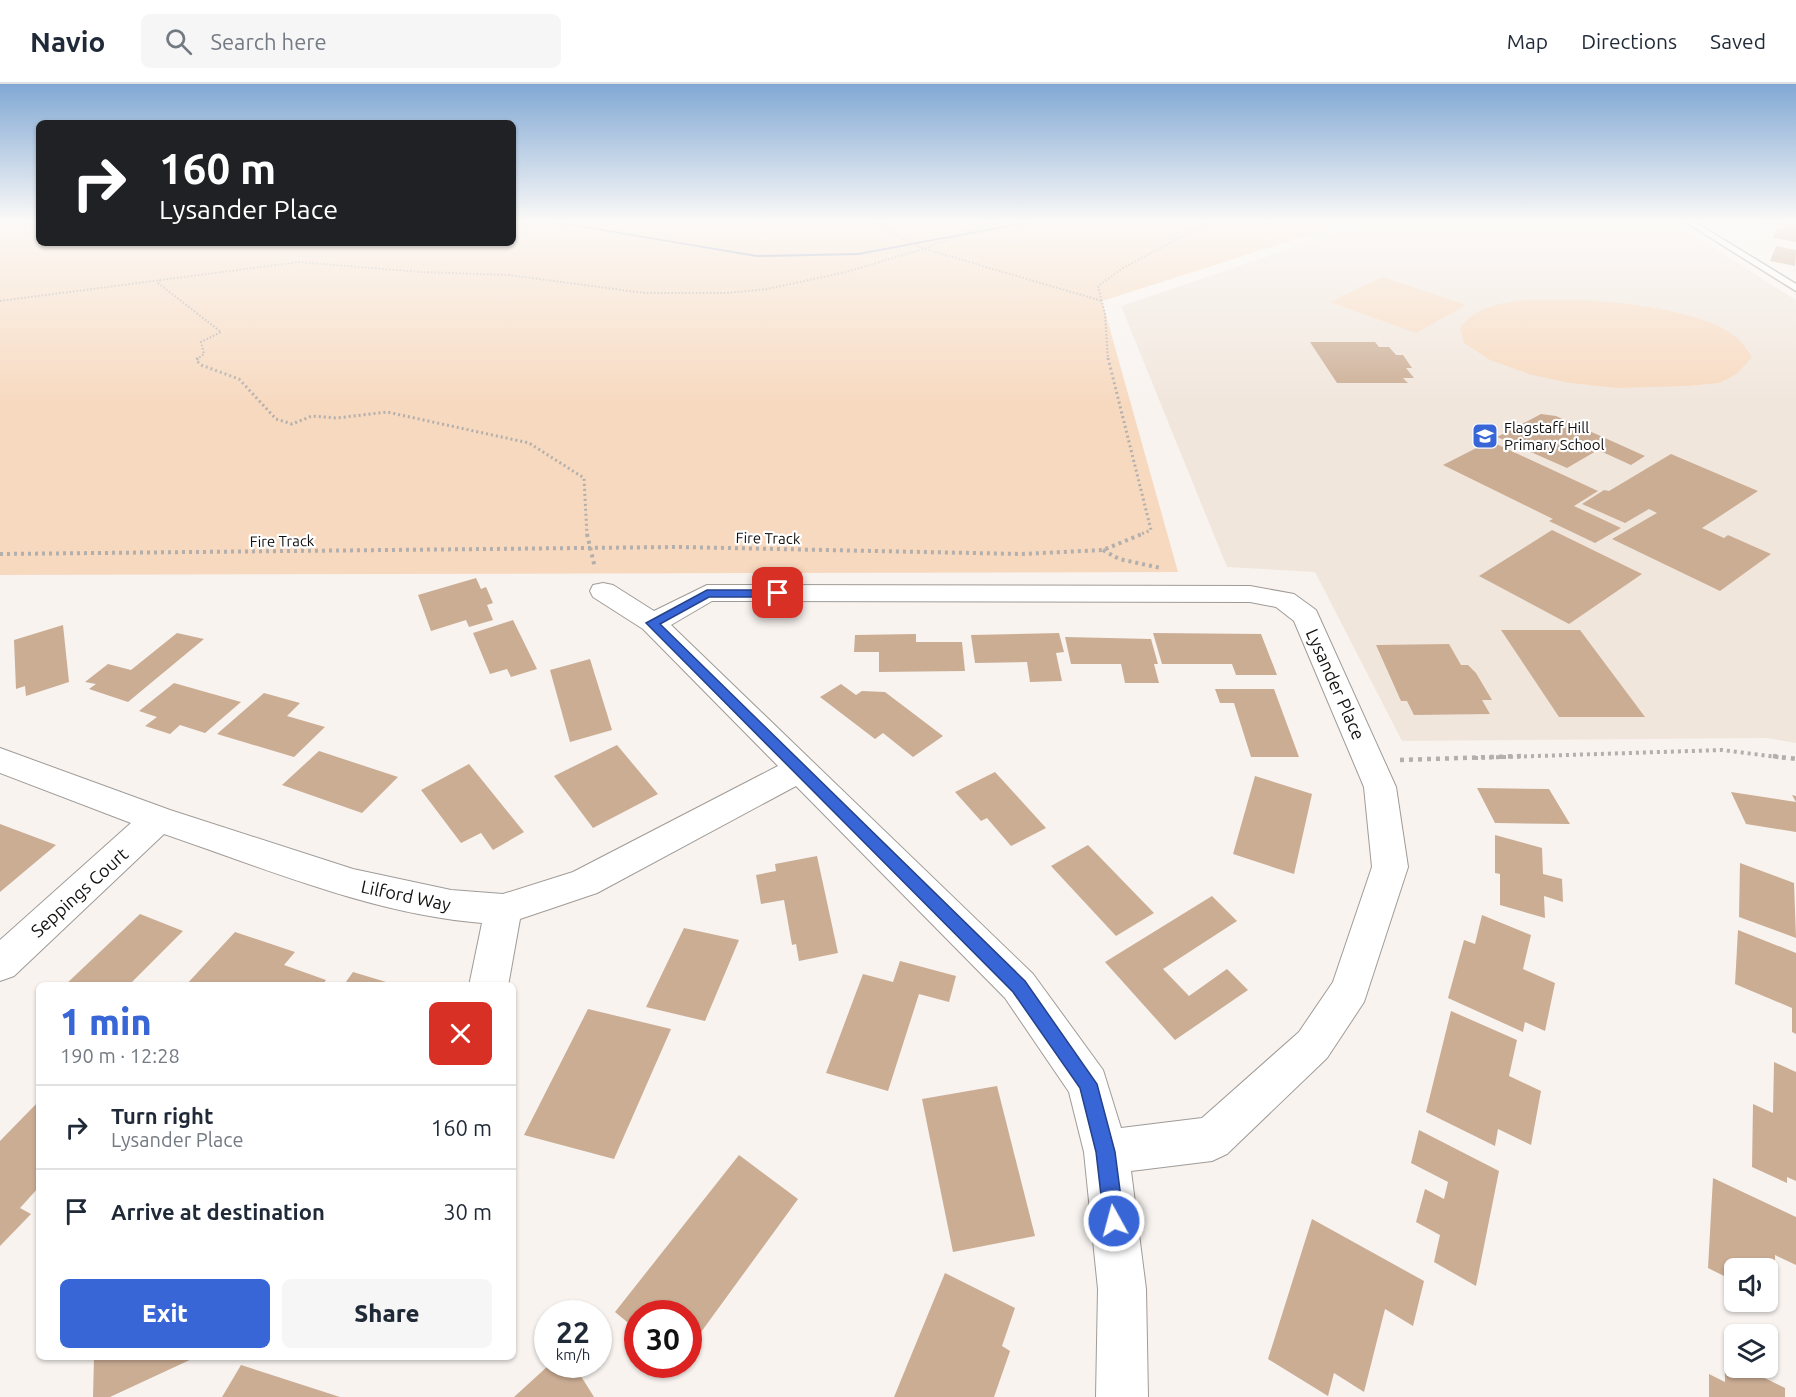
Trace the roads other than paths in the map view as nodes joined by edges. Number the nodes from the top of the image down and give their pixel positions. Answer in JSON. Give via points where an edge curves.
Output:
{"nodes":[{"id":1,"x":603,"y":591,"type":"road end"},
{"id":2,"x":652,"y":623,"type":"junction"},
{"id":3,"x":0,"y":760,"type":"edge"},
{"id":4,"x":800,"y":769,"type":"junction"},
{"id":5,"x":158,"y":819,"type":"junction"},
{"id":6,"x":503,"y":909,"type":"junction"},
{"id":7,"x":0,"y":964,"type":"edge"},
{"id":8,"x":489,"y":982,"type":"edge"},
{"id":9,"x":1106,"y":1152,"type":"junction"},
{"id":10,"x":1122,"y":1397,"type":"edge"}],
"edges":[{"from":1,"to":2,"type":"street"},
{"from":2,"to":4,"type":"street"},
{"from":2,"to":9,"type":"street","name":"Lysander Place","via":[[707,593],[1250,594],[1284,600],[1306,616],[1380,787],[1390,867],[1350,990],[1313,1045],[1212,1139]]},
{"from":3,"to":5,"type":"street","name":"Lilford Way"},
{"from":4,"to":6,"type":"street","name":"Lilford Way","via":[[584,883]]},
{"from":4,"to":9,"type":"street","via":[[1019,986],[1088,1084]]},
{"from":5,"to":6,"type":"street","name":"Lilford Way","via":[[353,884],[451,906]]},
{"from":5,"to":7,"type":"street","name":"Seppings Court"},
{"from":6,"to":8,"type":"street"},
{"from":9,"to":10,"type":"street","via":[[1122,1289]]}]}
